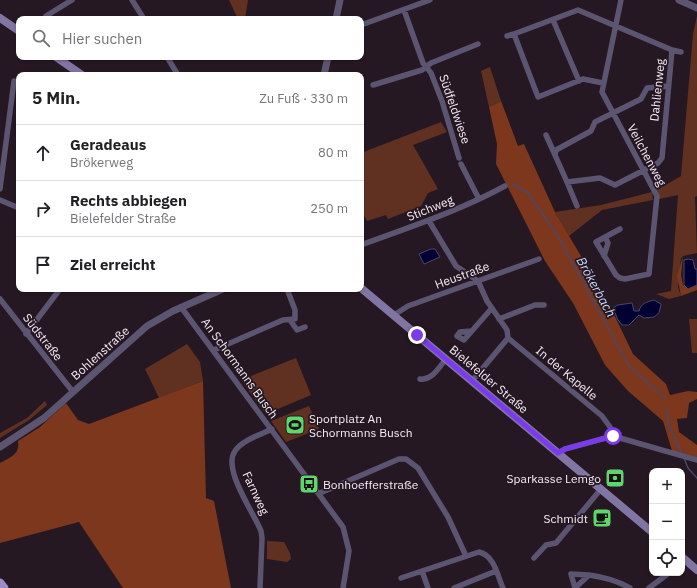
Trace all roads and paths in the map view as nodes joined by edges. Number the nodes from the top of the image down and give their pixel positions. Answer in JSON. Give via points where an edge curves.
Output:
{"nodes":[{"id":1,"x":72,"y":0,"type":"edge"},
{"id":2,"x":132,"y":0,"type":"edge"},
{"id":3,"x":340,"y":0,"type":"edge"},
{"id":4,"x":430,"y":0,"type":"edge"},
{"id":5,"x":621,"y":0,"type":"edge"},
{"id":6,"x":679,"y":0,"type":"edge"},
{"id":7,"x":697,"y":8,"type":"edge"},
{"id":8,"x":404,"y":10,"type":"junction"},
{"id":9,"x":46,"y":16,"type":"dead end"},
{"id":10,"x":142,"y":16,"type":"edge"},
{"id":11,"x":337,"y":16,"type":"edge"},
{"id":12,"x":0,"y":18,"type":"edge"},
{"id":13,"x":553,"y":20,"type":"junction"},
{"id":14,"x":364,"y":24,"type":"edge"},
{"id":15,"x":616,"y":25,"type":"junction"},
{"id":16,"x":16,"y":29,"type":"edge"},
{"id":17,"x":514,"y":34,"type":"junction"},
{"id":18,"x":506,"y":36,"type":"dead end"},
{"id":19,"x":478,"y":44,"type":"dead end"},
{"id":20,"x":672,"y":50,"type":"junction"},
{"id":21,"x":681,"y":52,"type":"dead end"},
{"id":22,"x":60,"y":60,"type":"edge"},
{"id":23,"x":169,"y":60,"type":"edge"},
{"id":24,"x":327,"y":60,"type":"edge"},
{"id":25,"x":427,"y":67,"type":"junction"},
{"id":26,"x":78,"y":72,"type":"edge"},
{"id":27,"x":176,"y":72,"type":"edge"},
{"id":28,"x":325,"y":72,"type":"edge"},
{"id":29,"x":579,"y":81,"type":"junction"},
{"id":30,"x":16,"y":83,"type":"edge"},
{"id":31,"x":603,"y":83,"type":"junction"},
{"id":32,"x":373,"y":85,"type":"dead end"},
{"id":33,"x":668,"y":86,"type":"junction"},
{"id":34,"x":538,"y":96,"type":"junction"},
{"id":35,"x":540,"y":104,"type":"dead end"},
{"id":36,"x":612,"y":113,"type":"junction"},
{"id":37,"x":546,"y":135,"type":"dead end"},
{"id":38,"x":555,"y":155,"type":"junction"},
{"id":39,"x":643,"y":171,"type":"junction"},
{"id":40,"x":567,"y":182,"type":"junction"},
{"id":41,"x":505,"y":186,"type":"dead end"},
{"id":42,"x":0,"y":189,"type":"edge"},
{"id":43,"x":0,"y":200,"type":"edge"},
{"id":44,"x":479,"y":200,"type":"junction"},
{"id":45,"x":577,"y":206,"type":"dead end"},
{"id":46,"x":16,"y":207,"type":"edge"},
{"id":47,"x":429,"y":221,"type":"junction"},
{"id":48,"x":620,"y":229,"type":"dead end"},
{"id":49,"x":605,"y":237,"type":"junction"},
{"id":50,"x":364,"y":244,"type":"edge"},
{"id":51,"x":604,"y":256,"type":"junction"},
{"id":52,"x":539,"y":259,"type":"dead end"},
{"id":53,"x":478,"y":281,"type":"junction"},
{"id":54,"x":364,"y":290,"type":"edge"},
{"id":55,"x":58,"y":292,"type":"edge"},
{"id":56,"x":216,"y":292,"type":"edge"},
{"id":57,"x":287,"y":292,"type":"edge"},
{"id":58,"x":0,"y":299,"type":"edge"},
{"id":59,"x":544,"y":305,"type":"dead end"},
{"id":60,"x":181,"y":307,"type":"junction"},
{"id":61,"x":492,"y":308,"type":"junction"},
{"id":62,"x":394,"y":315,"type":"junction"},
{"id":63,"x":499,"y":319,"type":"junction"},
{"id":64,"x":293,"y":320,"type":"junction"},
{"id":65,"x":305,"y":327,"type":"dead end"},
{"id":66,"x":471,"y":331,"type":"dead end"},
{"id":67,"x":26,"y":334,"type":"junction"},
{"id":68,"x":508,"y":338,"type":"junction"},
{"id":69,"x":214,"y":350,"type":"junction"},
{"id":70,"x":446,"y":359,"type":"junction"},
{"id":71,"x":420,"y":379,"type":"dead end"},
{"id":72,"x":472,"y":381,"type":"junction"},
{"id":73,"x":71,"y":391,"type":"junction"},
{"id":74,"x":610,"y":427,"type":"dead end"},
{"id":75,"x":272,"y":429,"type":"junction"},
{"id":76,"x":0,"y":447,"type":"edge"},
{"id":77,"x":558,"y":453,"type":"junction"},
{"id":78,"x":695,"y":459,"type":"edge"},
{"id":79,"x":602,"y":489,"type":"junction"},
{"id":80,"x":320,"y":493,"type":"junction"},
{"id":81,"x":649,"y":529,"type":"edge"},
{"id":82,"x":466,"y":556,"type":"junction"},
{"id":83,"x":534,"y":558,"type":"dead end"},
{"id":84,"x":685,"y":561,"type":"edge"},
{"id":85,"x":697,"y":570,"type":"edge"},
{"id":86,"x":422,"y":571,"type":"junction"},
{"id":87,"x":496,"y":571,"type":"junction"},
{"id":88,"x":588,"y":575,"type":"junction"},
{"id":89,"x":665,"y":576,"type":"edge"},
{"id":90,"x":401,"y":578,"type":"dead end"},
{"id":91,"x":0,"y":583,"type":"edge"},
{"id":92,"x":4,"y":588,"type":"edge"},
{"id":93,"x":260,"y":588,"type":"edge"},
{"id":94,"x":343,"y":588,"type":"edge"},
{"id":95,"x":428,"y":588,"type":"edge"},
{"id":96,"x":454,"y":588,"type":"edge"},
{"id":97,"x":503,"y":588,"type":"edge"},
{"id":98,"x":575,"y":588,"type":"edge"},
{"id":99,"x":630,"y":588,"type":"edge"},
{"id":100,"x":649,"y":588,"type":"edge"}],
"edges":[{"from":1,"to":9,"type":"street"},
{"from":2,"to":10,"type":"street"},
{"from":3,"to":11,"type":"street"},
{"from":4,"to":8,"type":"street"},
{"from":5,"to":15,"type":"street","name":"Veilchenweg"},
{"from":6,"to":7,"type":"street"},
{"from":8,"to":14,"type":"street"},
{"from":8,"to":25,"type":"street","name":"Südfeldwiese"},
{"from":12,"to":16,"type":"main road"},
{"from":13,"to":15,"type":"street","name":"Dahlienweg","via":[[578,10]]},
{"from":13,"to":17,"type":"street","name":"Dahlienweg"},
{"from":13,"to":29,"type":"street"},
{"from":15,"to":20,"type":"street","name":"Dahlienweg"},
{"from":15,"to":31,"type":"street","name":"Veilchenweg"},
{"from":17,"to":18,"type":"street","name":"Dahlienweg"},
{"from":17,"to":34,"type":"street"},
{"from":19,"to":25,"type":"street","name":"Südfeldwiese","via":[[431,63]]},
{"from":20,"to":21,"type":"street","name":"Dahlienweg"},
{"from":20,"to":33,"type":"street","name":"Dahlienweg"},
{"from":22,"to":26,"type":"main road"},
{"from":23,"to":27,"type":"street"},
{"from":24,"to":28,"type":"street"},
{"from":25,"to":32,"type":"street"},
{"from":25,"to":44,"type":"street","name":"Südfeldwiese","via":[[442,101],[460,161]]},
{"from":29,"to":31,"type":"street","via":[[583,79]]},
{"from":29,"to":34,"type":"street"},
{"from":30,"to":42,"type":"street","via":[[14,81]]},
{"from":31,"to":36,"type":"street","name":"Veilchenweg","via":[[602,92]]},
{"from":33,"to":36,"type":"street","via":[[650,86],[641,99]]},
{"from":33,"to":39,"type":"street","name":"Dahlienweg","via":[[662,158]]},
{"from":34,"to":35,"type":"street"},
{"from":36,"to":38,"type":"street","via":[[596,122],[591,131],[556,150]]},
{"from":36,"to":39,"type":"street","name":"Veilchenweg"},
{"from":37,"to":38,"type":"street"},
{"from":38,"to":40,"type":"street"},
{"from":39,"to":40,"type":"street","via":[[615,185],[600,178]]},
{"from":39,"to":51,"type":"street","name":"Veilchenweg","via":[[657,196],[649,274],[620,278]]},
{"from":40,"to":45,"type":"street"},
{"from":41,"to":44,"type":"street","name":"Stichweg"},
{"from":43,"to":46,"type":"street"},
{"from":44,"to":47,"type":"street","name":"Stichweg"},
{"from":47,"to":50,"type":"street","name":"Stichweg"},
{"from":47,"to":53,"type":"street","via":[[456,266]]},
{"from":48,"to":49,"type":"street"},
{"from":49,"to":51,"type":"street","via":[[608,242]]},
{"from":49,"to":51,"type":"street","name":"Veilchenweg","via":[[596,242]]},
{"from":52,"to":53,"type":"street","name":"Heustraße"},
{"from":53,"to":61,"type":"street"},
{"from":53,"to":62,"type":"street","name":"Heustraße","via":[[408,306]]},
{"from":54,"to":62,"type":"main road","name":"Bielefelder Straße"},
{"from":55,"to":67,"type":"street"},
{"from":56,"to":60,"type":"street","name":"Bohlenstraße"},
{"from":57,"to":64,"type":"street","via":[[295,310]]},
{"from":58,"to":67,"type":"street","name":"Südstraße"},
{"from":59,"to":63,"type":"street","via":[[535,305]]},
{"from":60,"to":69,"type":"street","name":"An Schormanns Busch"},
{"from":60,"to":73,"type":"street","name":"Bohlenstraße","via":[[147,326]]},
{"from":61,"to":63,"type":"street"},
{"from":61,"to":66,"type":"street"},
{"from":62,"to":70,"type":"main road","name":"Bielefelder Straße"},
{"from":63,"to":68,"type":"street","via":[[507,330]]},
{"from":64,"to":65,"type":"street","via":[[297,330]]},
{"from":64,"to":69,"type":"street","via":[[283,320]]},
{"from":67,"to":73,"type":"street","name":"Südstraße"},
{"from":68,"to":72,"type":"street"},
{"from":68,"to":74,"type":"street","name":"In der Kapelle","via":[[602,416]]},
{"from":69,"to":75,"type":"street","name":"An Schormanns Busch"},
{"from":70,"to":71,"type":"street","via":[[430,377]]},
{"from":70,"to":72,"type":"main road","name":"Bielefelder Straße"},
{"from":72,"to":77,"type":"main road","name":"Bielefelder Straße"},
{"from":73,"to":76,"type":"street","name":"Bohlenstraße","via":[[32,426]]},
{"from":75,"to":80,"type":"street","name":"An Schormanns Busch"},
{"from":75,"to":93,"type":"street","name":"Farnweg","via":[[244,443],[234,451],[232,458],[239,487],[261,531]]},
{"from":77,"to":78,"type":"street","via":[[613,436]]},
{"from":77,"to":79,"type":"main road","name":"Bielefelder Straße"},
{"from":79,"to":81,"type":"main road","name":"Bielefelder Straße"},
{"from":79,"to":83,"type":"street","via":[[556,543],[546,545]]},
{"from":80,"to":82,"type":"street","via":[[399,459],[406,459],[418,468],[425,478],[448,517]]},
{"from":80,"to":94,"type":"street","name":"An Schormanns Busch","via":[[341,523],[348,542]]},
{"from":82,"to":86,"type":"street"},
{"from":82,"to":87,"type":"street","via":[[475,553],[485,554],[492,560]]},
{"from":84,"to":85,"type":"main road"},
{"from":86,"to":90,"type":"street"},
{"from":86,"to":95,"type":"street"},
{"from":87,"to":96,"type":"street"},
{"from":87,"to":97,"type":"street"},
{"from":88,"to":98,"type":"street"},
{"from":88,"to":98,"type":"street","via":[[571,574]]},
{"from":88,"to":99,"type":"street","via":[[605,577]]},
{"from":89,"to":100,"type":"street"},
{"from":91,"to":92,"type":"main road"}]}
